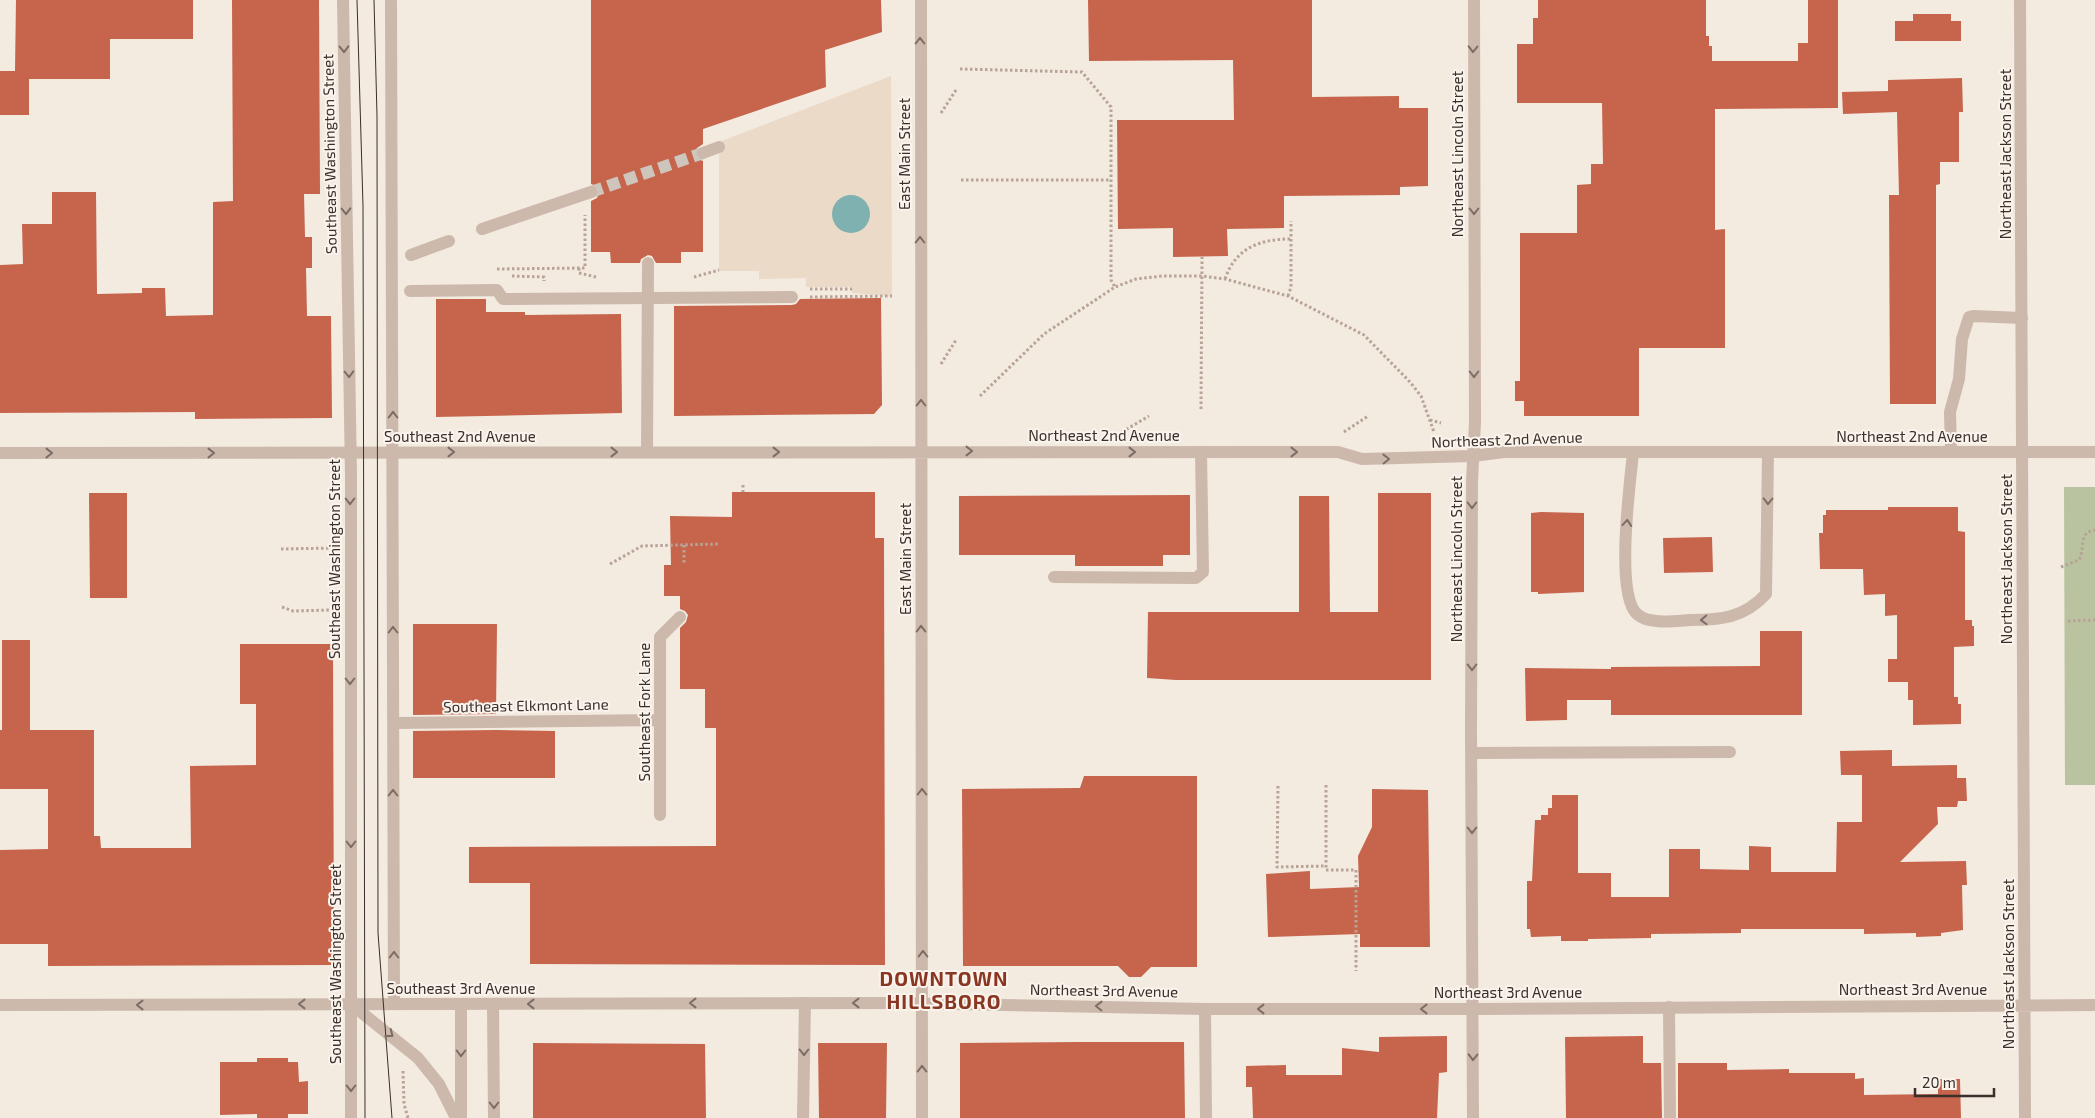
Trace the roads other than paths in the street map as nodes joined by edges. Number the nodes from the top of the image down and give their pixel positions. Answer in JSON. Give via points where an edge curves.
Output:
{"nodes":[{"id":1,"x":343,"y":0,"type":"edge"},
{"id":2,"x":391,"y":0,"type":"edge"},
{"id":3,"x":920,"y":0,"type":"edge"},
{"id":4,"x":1474,"y":0,"type":"edge"},
{"id":5,"x":2020,"y":0,"type":"edge"},
{"id":6,"x":719,"y":146,"type":"dead end"},
{"id":7,"x":702,"y":153,"type":"tunnel mouth"},
{"id":8,"x":588,"y":193,"type":"tunnel mouth"},
{"id":9,"x":482,"y":229,"type":"dead end"},
{"id":10,"x":449,"y":241,"type":"dead end"},
{"id":11,"x":410,"y":255,"type":"dead end"},
{"id":12,"x":648,"y":263,"type":"dead end"},
{"id":13,"x":410,"y":291,"type":"dead end"},
{"id":14,"x":792,"y":297,"type":"road end"},
{"id":15,"x":647,"y":298,"type":"junction"},
{"id":16,"x":2022,"y":318,"type":"junction"},
{"id":17,"x":393,"y":452,"type":"junction"},
{"id":18,"x":647,"y":452,"type":"junction"},
{"id":19,"x":921,"y":452,"type":"junction"},
{"id":20,"x":1200,"y":452,"type":"junction"},
{"id":21,"x":1633,"y":452,"type":"junction"},
{"id":22,"x":1768,"y":452,"type":"junction"},
{"id":23,"x":1951,"y":452,"type":"junction"},
{"id":24,"x":2022,"y":452,"type":"junction"},
{"id":25,"x":2095,"y":452,"type":"edge"},
{"id":26,"x":350,"y":453,"type":"junction"},
{"id":27,"x":0,"y":454,"type":"edge"},
{"id":28,"x":1473,"y":456,"type":"junction"},
{"id":29,"x":1054,"y":577,"type":"dead end"},
{"id":30,"x":680,"y":617,"type":"dead end"},
{"id":31,"x":660,"y":720,"type":"junction"},
{"id":32,"x":394,"y":723,"type":"junction"},
{"id":33,"x":1730,"y":752,"type":"dead end"},
{"id":34,"x":1472,"y":753,"type":"junction"},
{"id":35,"x":660,"y":815,"type":"dead end"},
{"id":36,"x":805,"y":1003,"type":"junction"},
{"id":37,"x":922,"y":1003,"type":"junction"},
{"id":38,"x":351,"y":1004,"type":"junction"},
{"id":39,"x":394,"y":1004,"type":"junction"},
{"id":40,"x":460,"y":1004,"type":"junction"},
{"id":41,"x":493,"y":1004,"type":"junction"},
{"id":42,"x":0,"y":1005,"type":"edge"},
{"id":43,"x":2024,"y":1005,"type":"junction"},
{"id":44,"x":2095,"y":1005,"type":"edge"},
{"id":45,"x":1669,"y":1007,"type":"junction"},
{"id":46,"x":1473,"y":1008,"type":"junction"},
{"id":47,"x":1206,"y":1009,"type":"junction"},
{"id":48,"x":352,"y":1118,"type":"edge"},
{"id":49,"x":456,"y":1118,"type":"edge"},
{"id":50,"x":460,"y":1118,"type":"edge"},
{"id":51,"x":494,"y":1118,"type":"edge"},
{"id":52,"x":803,"y":1118,"type":"edge"},
{"id":53,"x":922,"y":1118,"type":"edge"},
{"id":54,"x":1206,"y":1118,"type":"edge"},
{"id":55,"x":1473,"y":1118,"type":"edge"},
{"id":56,"x":1670,"y":1118,"type":"edge"},
{"id":57,"x":2025,"y":1118,"type":"edge"}],
"edges":[{"from":1,"to":26,"type":"street","name":"Southeast Washington Street","one_way":true},
{"from":17,"to":2,"type":"street","one_way":true},
{"from":19,"to":3,"type":"street","name":"East Main Street","one_way":true},
{"from":4,"to":28,"type":"street","name":"Northeast Lincoln Street","one_way":true},
{"from":5,"to":16,"type":"street","name":"Northeast Jackson Street"},
{"from":6,"to":7,"type":"street"},
{"from":8,"to":9,"type":"street"},
{"from":10,"to":11,"type":"street"},
{"from":12,"to":15,"type":"street"},
{"from":13,"to":15,"type":"street","via":[[497,290],[504,299]]},
{"from":14,"to":15,"type":"street"},
{"from":15,"to":18,"type":"street"},
{"from":16,"to":23,"type":"street","via":[[1969,317],[1962,339],[1959,379],[1950,412]]},
{"from":16,"to":24,"type":"street","name":"Northeast Jackson Street"},
{"from":17,"to":18,"type":"street","name":"Southeast 2nd Avenue","one_way":true},
{"from":17,"to":26,"type":"street","name":"Southeast 2nd Avenue"},
{"from":32,"to":17,"type":"street","one_way":true},
{"from":18,"to":19,"type":"street","name":"Southeast 2nd Avenue","one_way":true},
{"from":19,"to":20,"type":"street","name":"Northeast 2nd Avenue","one_way":true},
{"from":37,"to":19,"type":"street","name":"East Main Street","one_way":true},
{"from":20,"to":28,"type":"street","name":"Northeast 2nd Avenue","one_way":true,"via":[[1338,452],[1362,459]]},
{"from":20,"to":29,"type":"street","via":[[1204,572],[1196,578]]},
{"from":21,"to":22,"type":"street","name":"Northeast 2nd Avenue"},
{"from":22,"to":21,"type":"street","one_way":true,"via":[[1766,594],[1757,604],[1735,616],[1654,621],[1638,616],[1630,604],[1625,550]]},
{"from":21,"to":28,"type":"street","name":"Northeast 2nd Avenue","via":[[1504,452]]},
{"from":22,"to":23,"type":"street","name":"Northeast 2nd Avenue"},
{"from":23,"to":24,"type":"street","name":"Northeast 2nd Avenue"},
{"from":24,"to":25,"type":"street","name":"Northeast 2nd Avenue"},
{"from":24,"to":43,"type":"street","name":"Northeast Jackson Street"},
{"from":27,"to":26,"type":"street","name":"Southeast 2nd Avenue","one_way":true},
{"from":26,"to":38,"type":"street","name":"Southeast Washington Street","one_way":true},
{"from":28,"to":34,"type":"street","name":"Northeast Lincoln Street","one_way":true},
{"from":30,"to":31,"type":"street","name":"Southeast Fork Lane","via":[[660,637]]},
{"from":31,"to":32,"type":"street","name":"Southeast Elkmont Lane"},
{"from":31,"to":35,"type":"street","name":"Southeast Fork Lane"},
{"from":39,"to":32,"type":"street","one_way":true},
{"from":33,"to":34,"type":"street"},
{"from":34,"to":46,"type":"street","name":"Northeast Lincoln Street","one_way":true},
{"from":37,"to":36,"type":"street","name":"Southeast 3rd Avenue","one_way":true},
{"from":36,"to":41,"type":"street","name":"Southeast 3rd Avenue","one_way":true},
{"from":36,"to":52,"type":"street","one_way":true},
{"from":47,"to":37,"type":"street","name":"Northeast 3rd Avenue","one_way":true},
{"from":53,"to":37,"type":"street","name":"East Main Street","one_way":true},
{"from":38,"to":39,"type":"street","name":"Southeast 3rd Avenue"},
{"from":38,"to":42,"type":"street","name":"Southeast 3rd Avenue","one_way":true},
{"from":38,"to":48,"type":"street","name":"Southeast Washington Street","one_way":true},
{"from":38,"to":49,"type":"street","one_way":true,"via":[[418,1058],[439,1084]]},
{"from":39,"to":40,"type":"street","name":"Southeast 3rd Avenue"},
{"from":40,"to":41,"type":"street","name":"Southeast 3rd Avenue"},
{"from":40,"to":50,"type":"street","one_way":true},
{"from":41,"to":51,"type":"street","one_way":true},
{"from":43,"to":44,"type":"street","name":"Northeast 3rd Avenue"},
{"from":43,"to":45,"type":"street","name":"Northeast 3rd Avenue"},
{"from":43,"to":57,"type":"street","name":"Northeast Jackson Street"},
{"from":45,"to":46,"type":"street","name":"Northeast 3rd Avenue"},
{"from":45,"to":56,"type":"street"},
{"from":46,"to":47,"type":"street","name":"Northeast 3rd Avenue","one_way":true},
{"from":46,"to":55,"type":"street","name":"Northeast Lincoln Street","one_way":true},
{"from":47,"to":54,"type":"street"}]}
